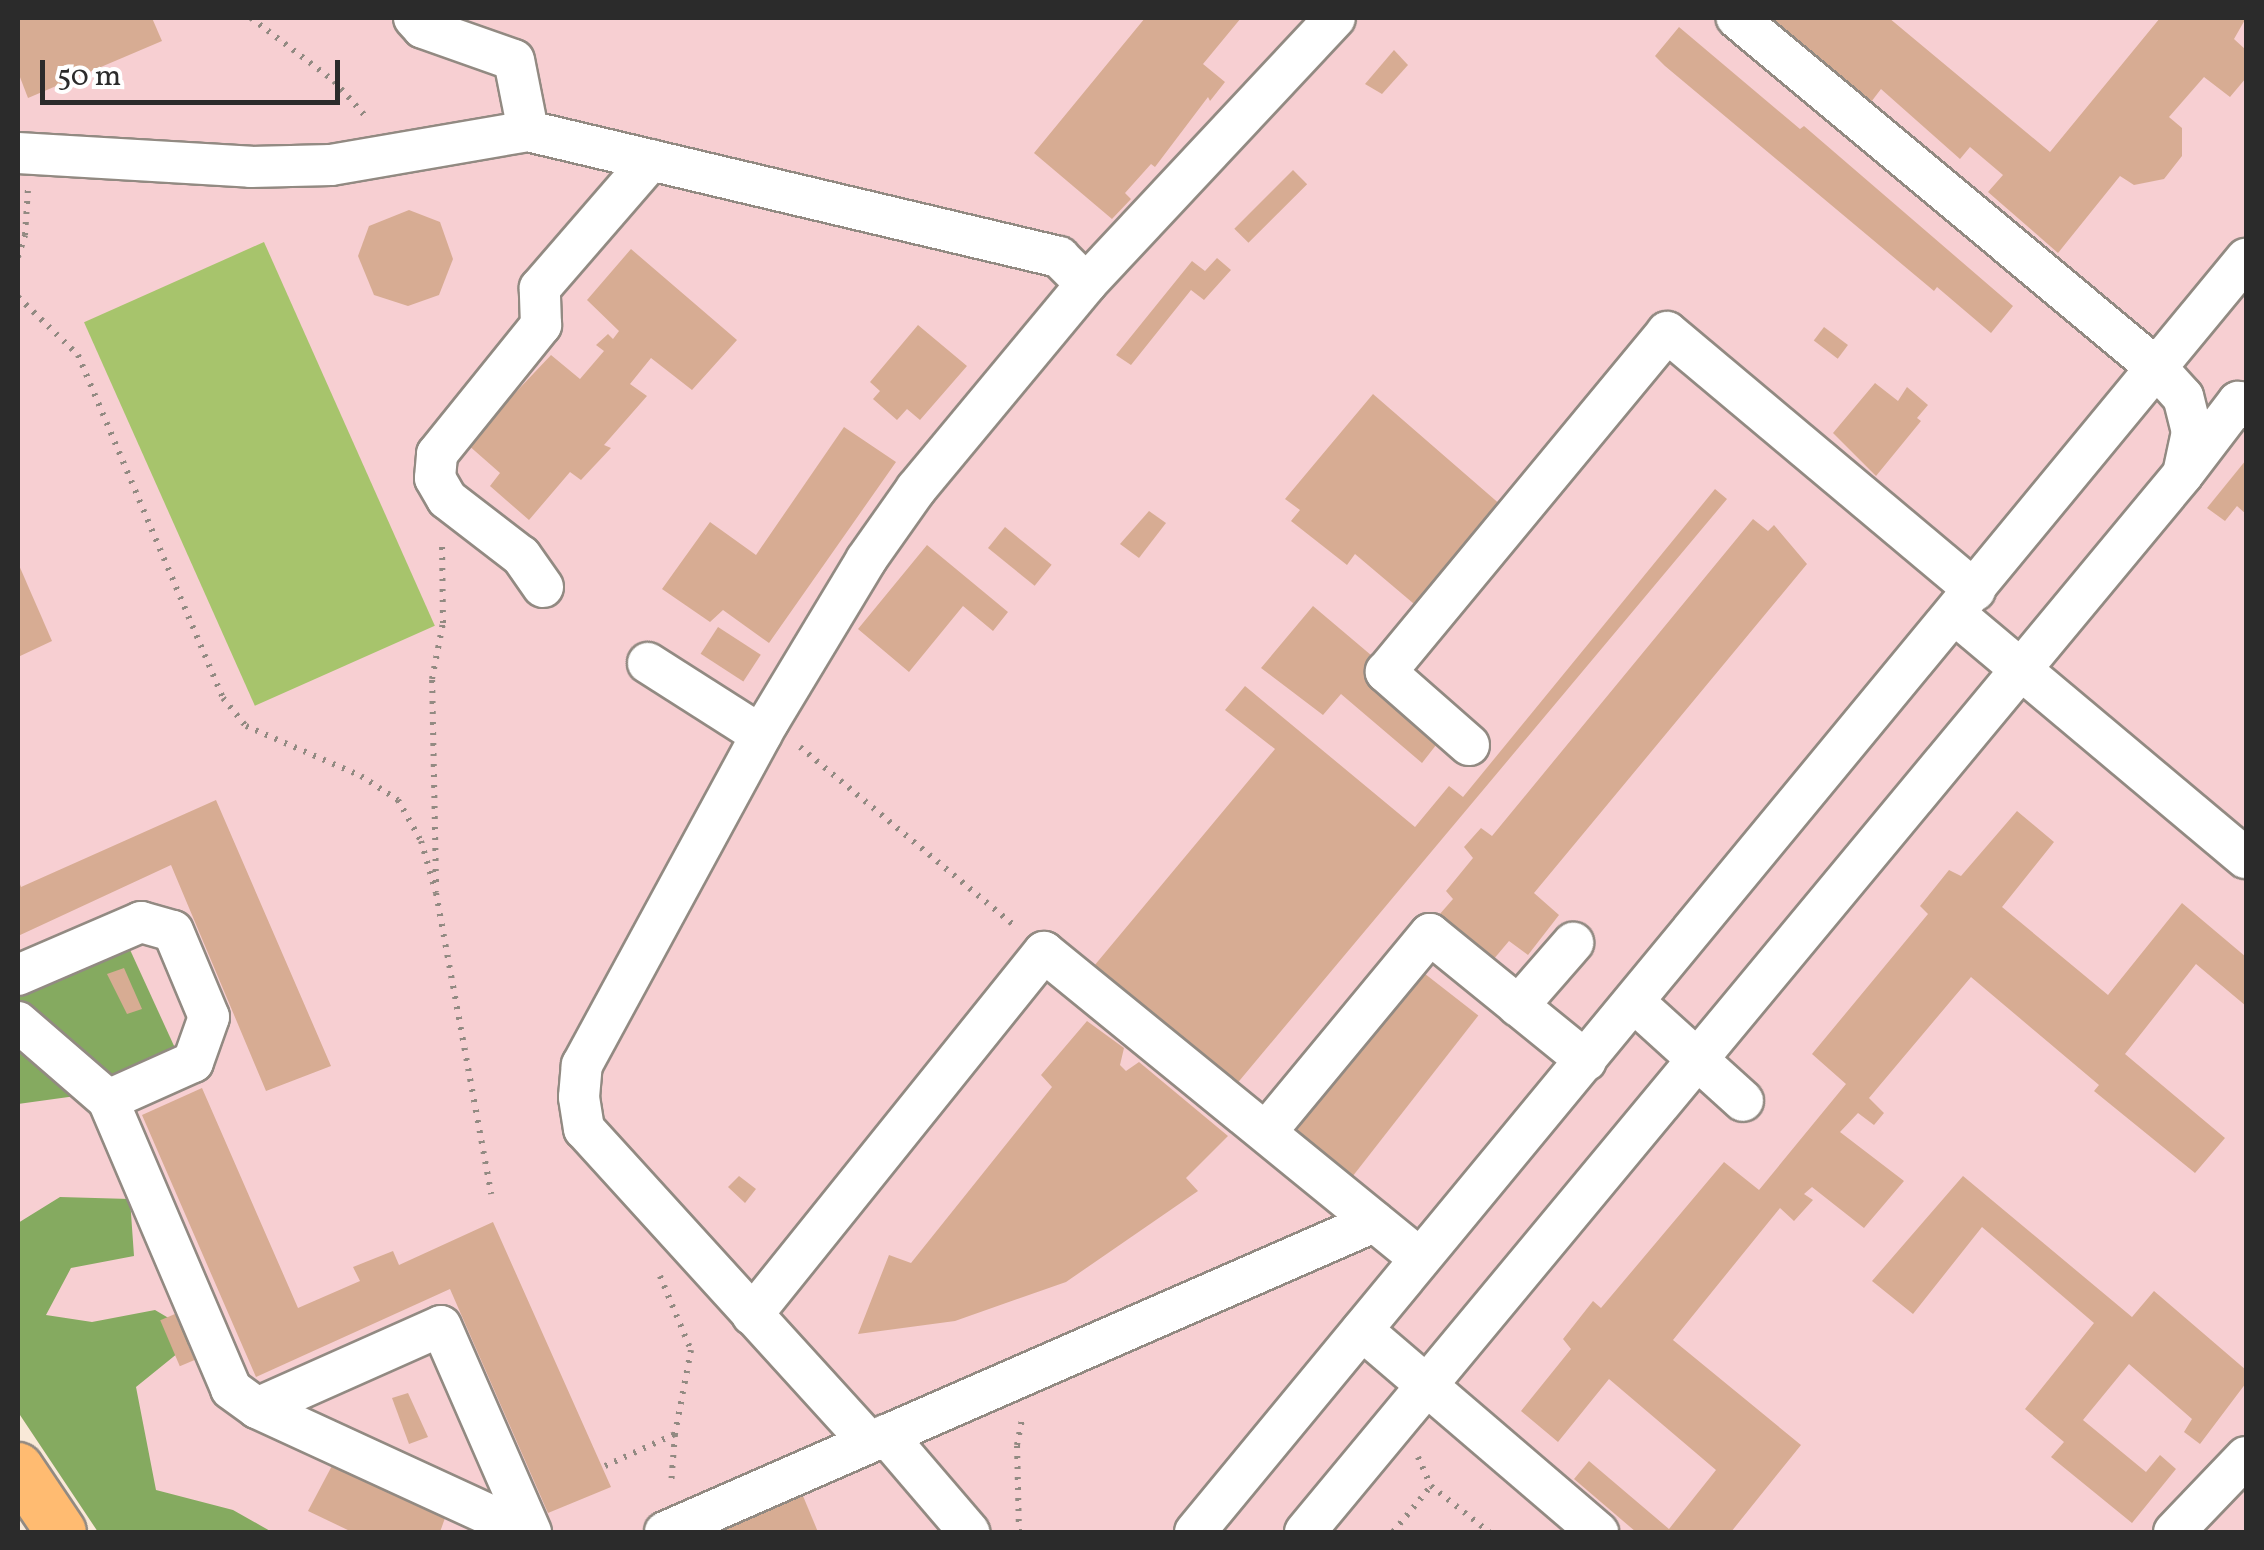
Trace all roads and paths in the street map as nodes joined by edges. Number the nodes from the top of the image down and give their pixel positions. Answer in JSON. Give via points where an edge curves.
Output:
{"nodes":[{"id":1,"x":251,"y":18,"type":"edge"},
{"id":2,"x":414,"y":18,"type":"edge"},
{"id":3,"x":1336,"y":18,"type":"edge"},
{"id":4,"x":1737,"y":18,"type":"edge"},
{"id":5,"x":528,"y":131,"type":"junction"},
{"id":6,"x":24,"y":153,"type":"edge"},
{"id":7,"x":399,"y":154,"type":"junction"},
{"id":8,"x":651,"y":160,"type":"junction"},
{"id":9,"x":18,"y":257,"type":"edge"},
{"id":10,"x":2246,"y":260,"type":"edge"},
{"id":11,"x":1086,"y":284,"type":"junction"},
{"id":12,"x":18,"y":297,"type":"edge"},
{"id":13,"x":2159,"y":370,"type":"junction"},
{"id":14,"x":2246,"y":408,"type":"edge"},
{"id":15,"x":2183,"y":474,"type":"junction"},
{"id":16,"x":446,"y":499,"type":"junction"},
{"id":17,"x":542,"y":586,"type":"dead end"},
{"id":18,"x":1966,"y":602,"type":"junction"},
{"id":19,"x":648,"y":662,"type":"dead end"},
{"id":20,"x":2021,"y":669,"type":"junction"},
{"id":21,"x":766,"y":728,"type":"junction"},
{"id":22,"x":1469,"y":745,"type":"dead end"},
{"id":23,"x":2246,"y":858,"type":"edge"},
{"id":24,"x":436,"y":893,"type":"junction"},
{"id":25,"x":1573,"y":943,"type":"dead end"},
{"id":26,"x":1044,"y":952,"type":"junction"},
{"id":27,"x":18,"y":975,"type":"edge"},
{"id":28,"x":1634,"y":1002,"type":"junction"},
{"id":29,"x":1518,"y":1006,"type":"junction"},
{"id":30,"x":18,"y":1022,"type":"edge"},
{"id":31,"x":1698,"y":1059,"type":"junction"},
{"id":32,"x":1586,"y":1060,"type":"junction"},
{"id":33,"x":108,"y":1100,"type":"junction"},
{"id":34,"x":1743,"y":1102,"type":"dead end"},
{"id":35,"x":1266,"y":1132,"type":"junction"},
{"id":36,"x":491,"y":1194,"type":"dead end"},
{"id":37,"x":1374,"y":1222,"type":"junction"},
{"id":38,"x":684,"y":1242,"type":"junction"},
{"id":39,"x":1420,"y":1260,"type":"junction"},
{"id":40,"x":752,"y":1315,"type":"junction"},
{"id":41,"x":1362,"y":1330,"type":"junction"},
{"id":42,"x":1055,"y":1360,"type":"junction"},
{"id":43,"x":1426,"y":1386,"type":"junction"},
{"id":44,"x":257,"y":1408,"type":"junction"},
{"id":45,"x":675,"y":1434,"type":"junction"},
{"id":46,"x":878,"y":1438,"type":"junction"},
{"id":47,"x":2246,"y":1457,"type":"edge"},
{"id":48,"x":605,"y":1466,"type":"dead end"},
{"id":49,"x":18,"y":1468,"type":"edge"},
{"id":50,"x":1431,"y":1486,"type":"dead end"},
{"id":51,"x":61,"y":1532,"type":"edge"},
{"id":52,"x":529,"y":1532,"type":"edge"},
{"id":53,"x":667,"y":1532,"type":"edge"},
{"id":54,"x":969,"y":1532,"type":"edge"},
{"id":55,"x":1018,"y":1532,"type":"edge"},
{"id":56,"x":1195,"y":1532,"type":"edge"},
{"id":57,"x":1306,"y":1532,"type":"edge"},
{"id":58,"x":1393,"y":1532,"type":"edge"},
{"id":59,"x":1598,"y":1532,"type":"edge"},
{"id":60,"x":2174,"y":1532,"type":"edge"}],
"edges":[{"from":1,"to":7,"type":"path","via":[[334,81]]},
{"from":2,"to":5,"type":"lane","via":[[423,28],[514,60]]},
{"from":3,"to":11,"type":"lane"},
{"from":4,"to":13,"type":"lane"},
{"from":5,"to":7,"type":"lane"},
{"from":5,"to":8,"type":"lane"},
{"from":6,"to":7,"type":"lane","via":[[252,168]]},
{"from":6,"to":9,"type":"path","via":[[25,235]]},
{"from":8,"to":11,"type":"lane","via":[[1059,256]]},
{"from":8,"to":16,"type":"lane","via":[[540,288],[541,324],[436,454],[435,478]]},
{"from":10,"to":13,"type":"lane"},
{"from":11,"to":21,"type":"lane","via":[[916,489]]},
{"from":12,"to":24,"type":"path","via":[[78,355],[222,698],[246,726],[361,776],[398,800],[421,842]]},
{"from":13,"to":15,"type":"lane","via":[[2183,397],[2192,432]]},
{"from":13,"to":18,"type":"lane"},
{"from":14,"to":15,"type":"lane","via":[[2238,402]]},
{"from":15,"to":20,"type":"lane"},
{"from":16,"to":17,"type":"lane","via":[[521,556]]},
{"from":16,"to":24,"type":"path","via":[[443,623],[432,680]]},
{"from":18,"to":20,"type":"lane"},
{"from":18,"to":22,"type":"lane","via":[[1666,332],[1386,672]]},
{"from":18,"to":28,"type":"lane"},
{"from":19,"to":21,"type":"lane"},
{"from":20,"to":23,"type":"lane"},
{"from":20,"to":31,"type":"lane"},
{"from":21,"to":26,"type":"path"},
{"from":21,"to":38,"type":"lane","via":[[582,1065],[584,1130]]},
{"from":24,"to":36,"type":"path"},
{"from":25,"to":29,"type":"lane"},
{"from":26,"to":35,"type":"lane"},
{"from":26,"to":40,"type":"lane"},
{"from":27,"to":33,"type":"lane","via":[[141,922],[173,931],[209,1017],[193,1062]]},
{"from":28,"to":31,"type":"lane"},
{"from":28,"to":32,"type":"lane"},
{"from":29,"to":32,"type":"lane"},
{"from":29,"to":35,"type":"lane","via":[[1430,934]]},
{"from":30,"to":33,"type":"lane"},
{"from":31,"to":34,"type":"lane"},
{"from":31,"to":43,"type":"lane"},
{"from":32,"to":39,"type":"lane"},
{"from":33,"to":44,"type":"lane","via":[[231,1390]]},
{"from":35,"to":37,"type":"lane"},
{"from":37,"to":39,"type":"lane"},
{"from":37,"to":42,"type":"lane"},
{"from":38,"to":40,"type":"lane"},
{"from":38,"to":45,"type":"path","via":[[657,1268],[691,1350]]},
{"from":39,"to":41,"type":"lane"},
{"from":40,"to":46,"type":"lane"},
{"from":41,"to":43,"type":"lane"},
{"from":41,"to":56,"type":"lane"},
{"from":42,"to":46,"type":"lane"},
{"from":42,"to":55,"type":"path","via":[[1024,1412],[1017,1445]]},
{"from":43,"to":57,"type":"lane"},
{"from":43,"to":59,"type":"lane"},
{"from":44,"to":52,"type":"lane"},
{"from":44,"to":52,"type":"lane","via":[[441,1326]]},
{"from":45,"to":48,"type":"path"},
{"from":45,"to":53,"type":"path"},
{"from":46,"to":53,"type":"lane"},
{"from":46,"to":54,"type":"lane"},
{"from":47,"to":60,"type":"lane"},
{"from":49,"to":51,"type":"main road"},
{"from":50,"to":58,"type":"path"}]}
